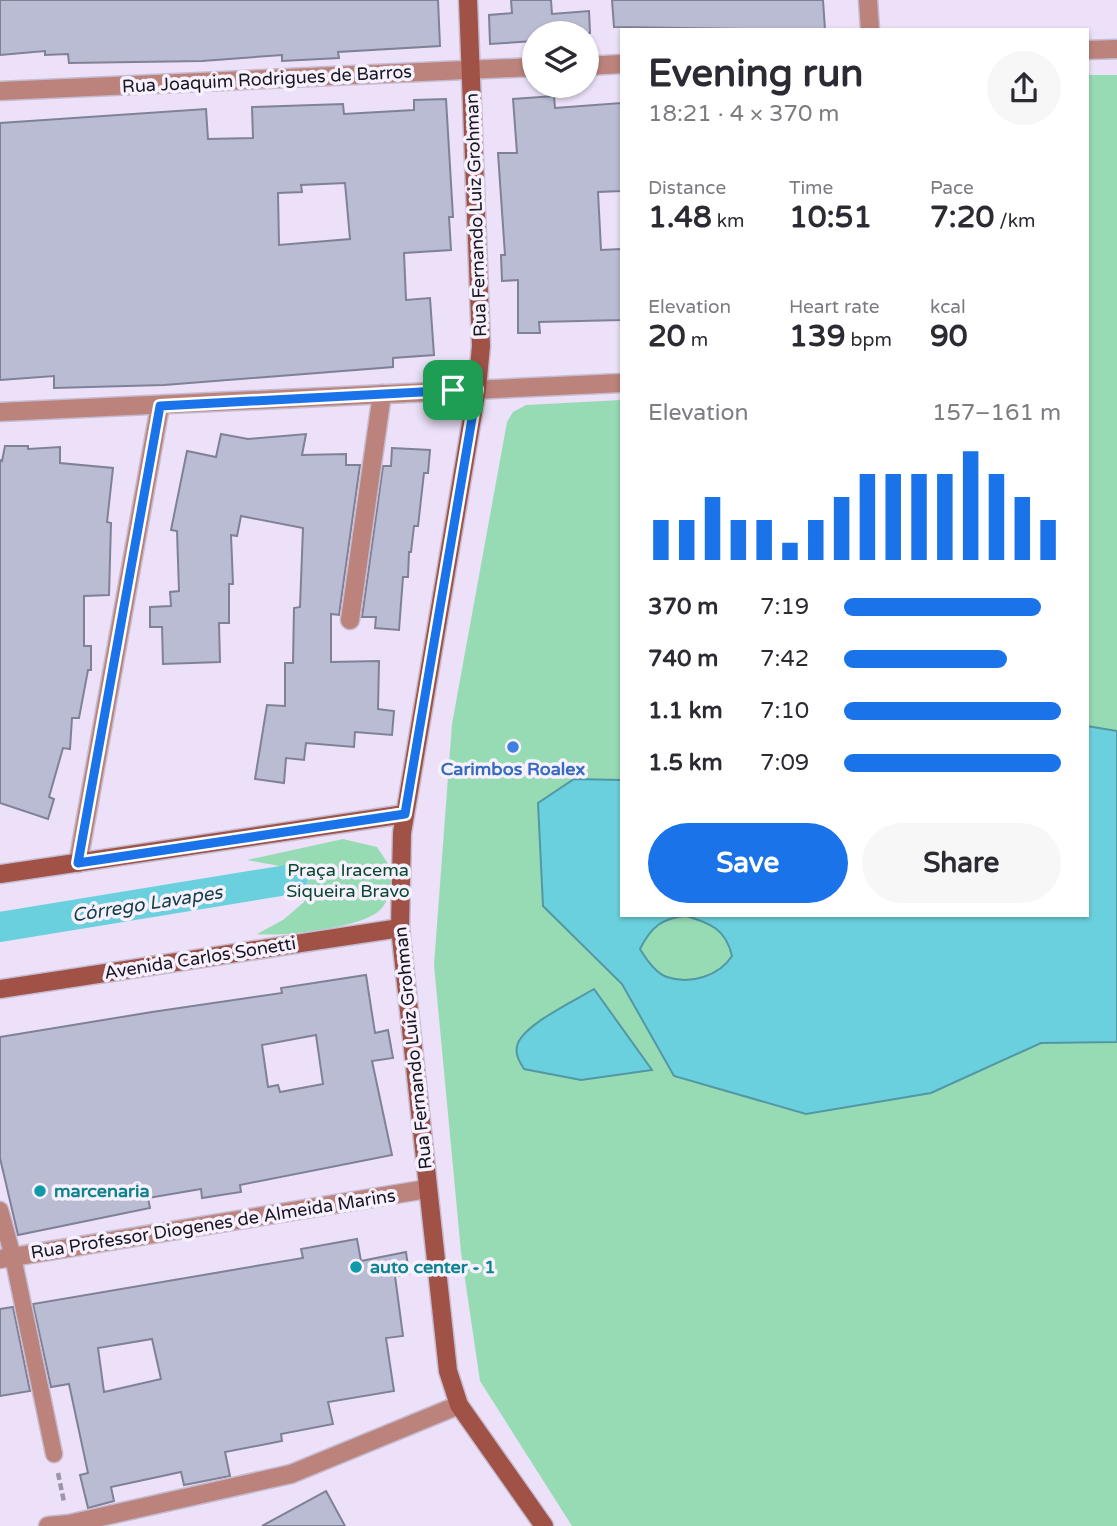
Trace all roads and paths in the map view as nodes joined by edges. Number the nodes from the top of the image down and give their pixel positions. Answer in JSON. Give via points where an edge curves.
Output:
{"nodes":[{"id":1,"x":468,"y":0,"type":"edge"},
{"id":2,"x":867,"y":0,"type":"edge"},
{"id":3,"x":870,"y":28,"type":"edge"},
{"id":4,"x":1117,"y":49,"type":"edge"},
{"id":5,"x":1089,"y":50,"type":"edge"},
{"id":6,"x":620,"y":64,"type":"edge"},
{"id":7,"x":599,"y":65,"type":"edge"},
{"id":8,"x":522,"y":67,"type":"edge"},
{"id":9,"x":471,"y":69,"type":"junction"},
{"id":10,"x":0,"y":91,"type":"edge"},
{"id":11,"x":620,"y":383,"type":"edge"},
{"id":12,"x":477,"y":389,"type":"junction"},
{"id":13,"x":382,"y":394,"type":"junction"},
{"id":14,"x":160,"y":406,"type":"junction"},
{"id":15,"x":0,"y":412,"type":"edge"},
{"id":16,"x":349,"y":620,"type":"dead end"},
{"id":17,"x":405,"y":814,"type":"junction"},
{"id":18,"x":78,"y":863,"type":"junction"},
{"id":19,"x":0,"y":874,"type":"edge"},
{"id":20,"x":400,"y":928,"type":"junction"},
{"id":21,"x":0,"y":989,"type":"edge"},
{"id":22,"x":427,"y":1189,"type":"junction"},
{"id":23,"x":0,"y":1210,"type":"edge"},
{"id":24,"x":6,"y":1258,"type":"edge"},
{"id":25,"x":459,"y":1405,"type":"junction"},
{"id":26,"x":54,"y":1454,"type":"joint"},
{"id":27,"x":69,"y":1524,"type":"junction"},
{"id":28,"x":48,"y":1526,"type":"edge"},
{"id":29,"x":544,"y":1526,"type":"edge"}],
"edges":[{"from":1,"to":9,"type":"main road","name":"Rua Fernando Luiz Grohman"},
{"from":2,"to":3,"type":"street"},
{"from":4,"to":5,"type":"street"},
{"from":6,"to":7,"type":"street"},
{"from":8,"to":9,"type":"street","name":"Rua Joaquim Rodrigues de Barros"},
{"from":9,"to":10,"type":"street","name":"Rua Joaquim Rodrigues de Barros"},
{"from":9,"to":12,"type":"main road","name":"Rua Fernando Luiz Grohman","via":[[481,346]]},
{"from":11,"to":12,"type":"street"},
{"from":12,"to":13,"type":"street"},
{"from":12,"to":17,"type":"main road","name":"Rua Fernando Luiz Grohman"},
{"from":13,"to":14,"type":"street"},
{"from":13,"to":16,"type":"street"},
{"from":14,"to":15,"type":"street"},
{"from":14,"to":18,"type":"street"},
{"from":17,"to":18,"type":"main road"},
{"from":17,"to":20,"type":"main road","name":"Rua Fernando Luiz Grohman"},
{"from":18,"to":19,"type":"main road"},
{"from":20,"to":21,"type":"main road","name":"Avenida Carlos Sonetti"},
{"from":20,"to":22,"type":"main road","name":"Rua Fernando Luiz Grohman"},
{"from":22,"to":24,"type":"street","name":"Rua Professor Diogenes de Almeida Marins"},
{"from":22,"to":25,"type":"main road","name":"Rua Fernando Luiz Grohman","via":[[448,1371]]},
{"from":23,"to":24,"type":"lane"},
{"from":24,"to":26,"type":"lane"},
{"from":25,"to":27,"type":"street","via":[[291,1474]]},
{"from":25,"to":29,"type":"main road","name":"Rua Fernando Luiz Grohman"},
{"from":26,"to":27,"type":"path"},
{"from":27,"to":28,"type":"street"}]}
